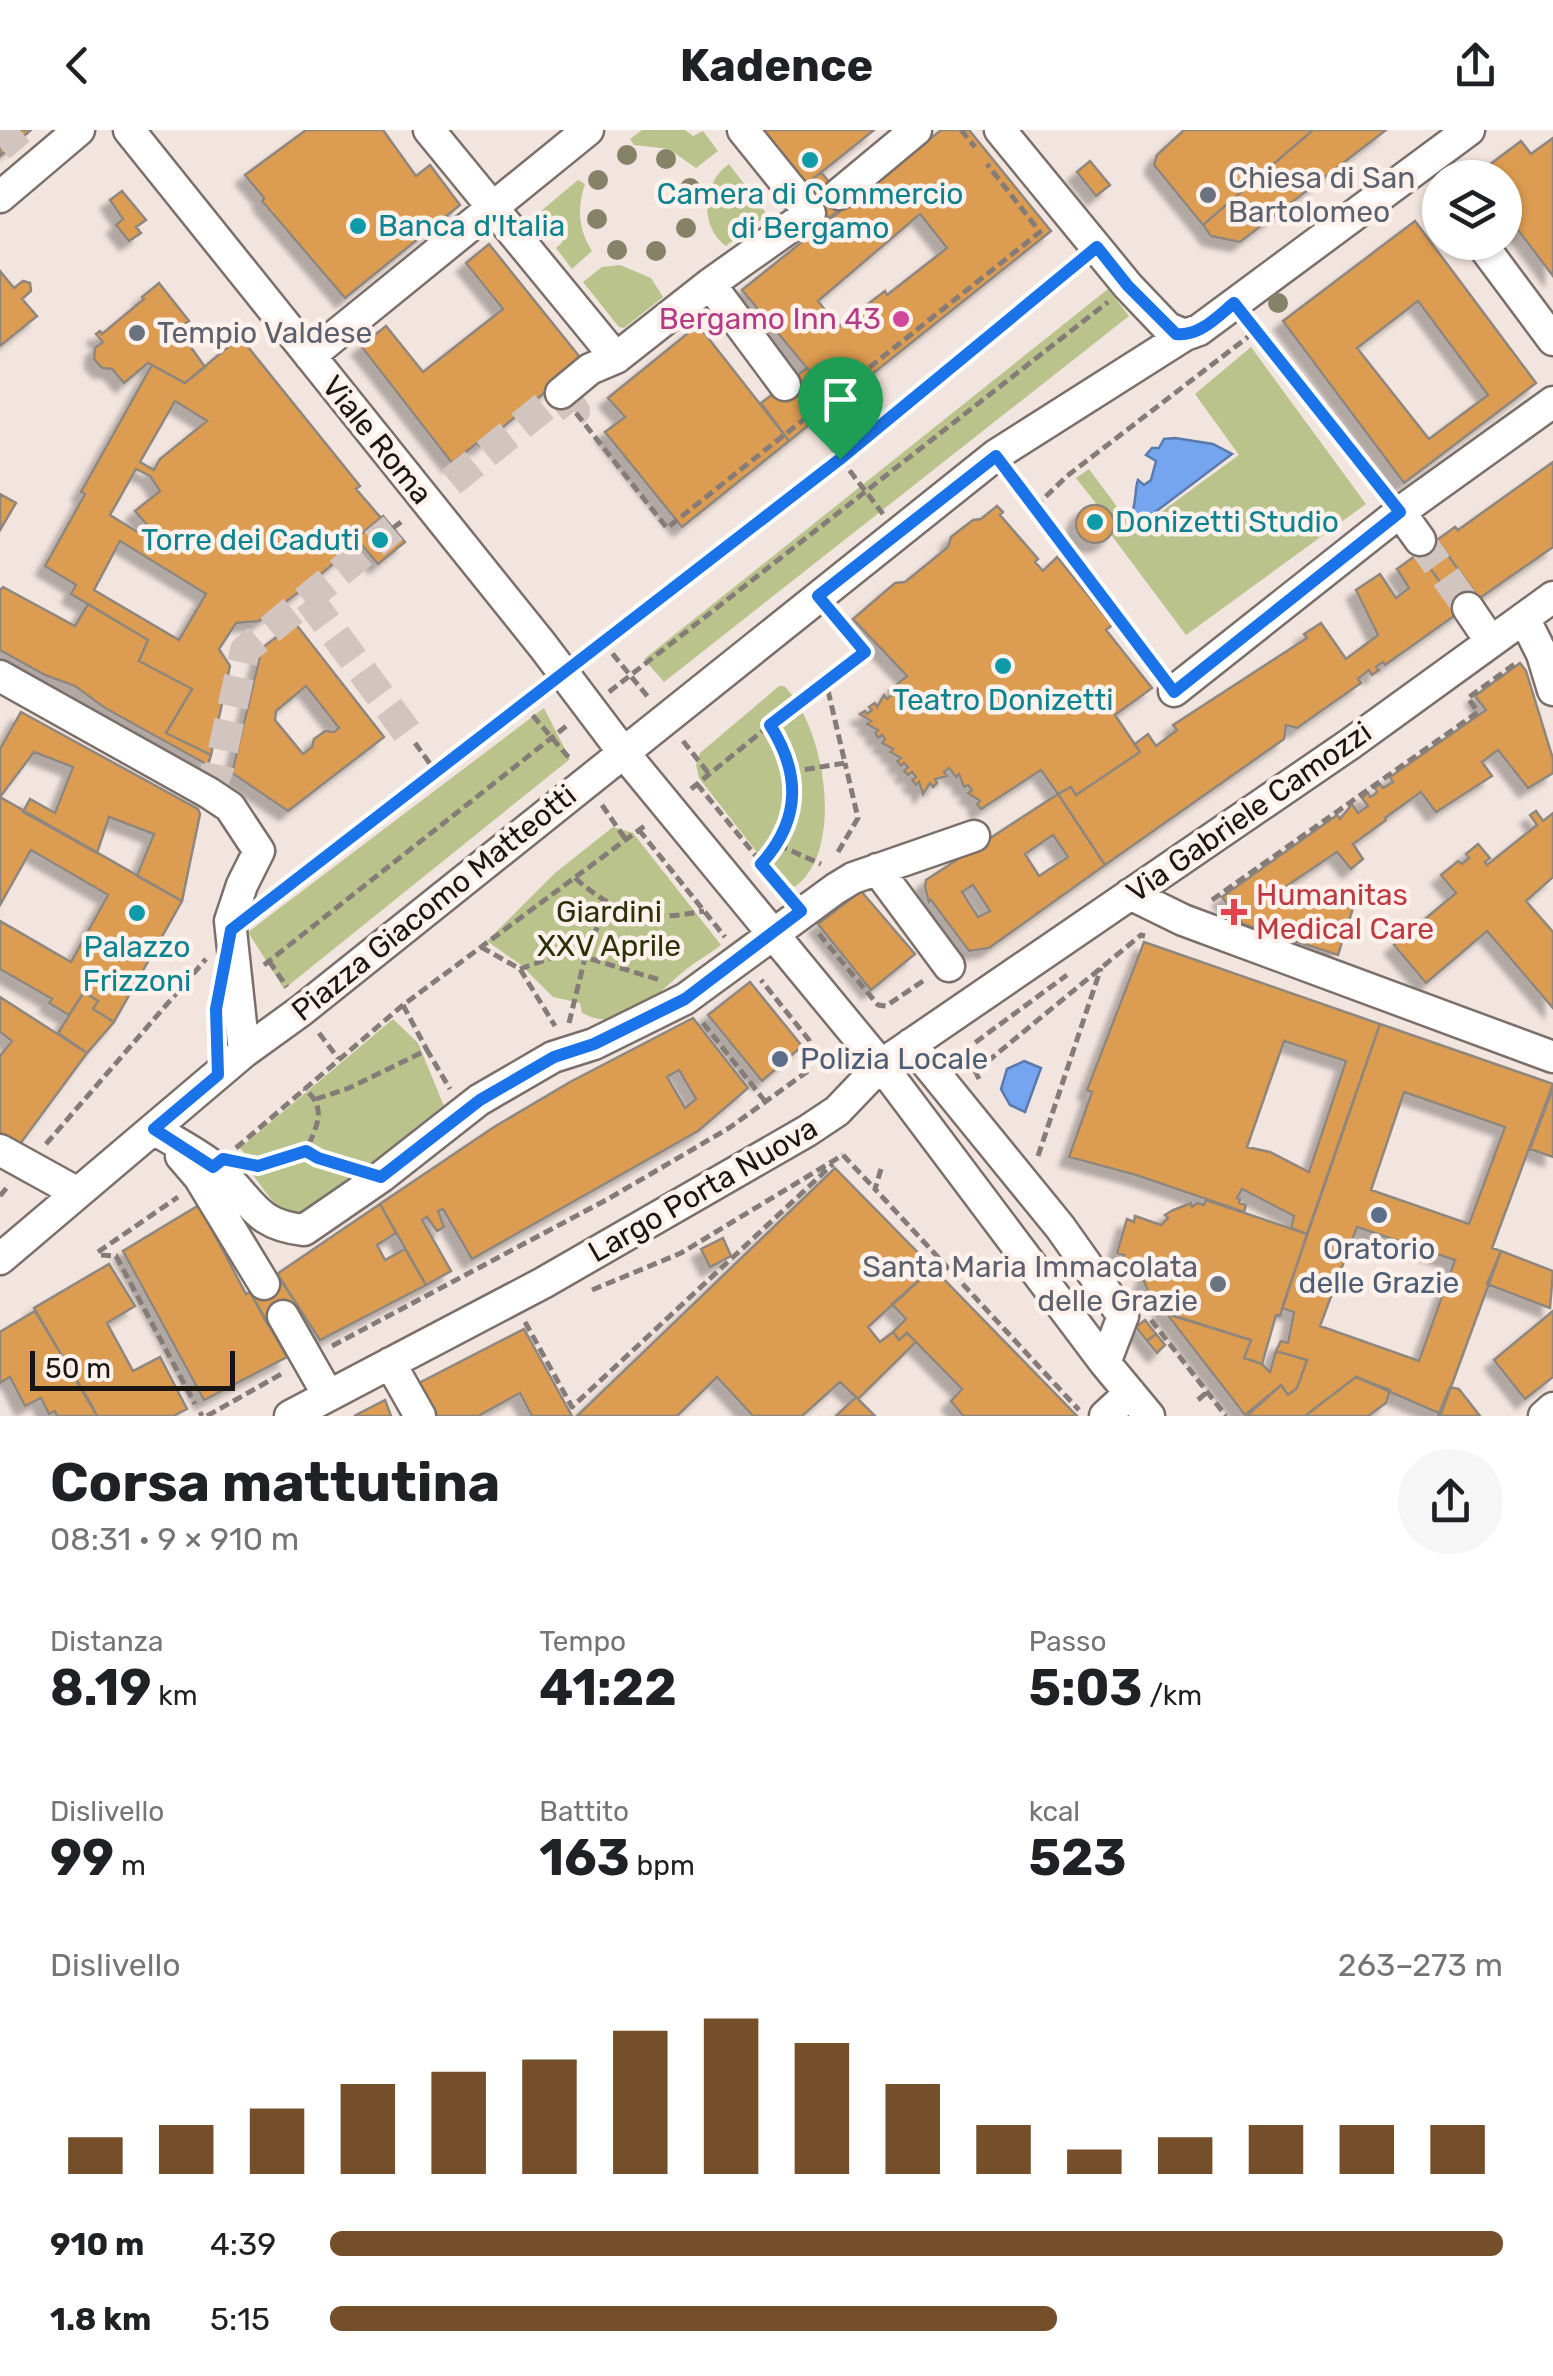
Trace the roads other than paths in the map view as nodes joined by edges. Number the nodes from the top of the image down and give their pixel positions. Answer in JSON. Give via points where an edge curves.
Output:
{"nodes":[{"id":1,"x":79,"y":130,"type":"edge"},
{"id":2,"x":129,"y":130,"type":"edge"},
{"id":3,"x":428,"y":130,"type":"edge"},
{"id":4,"x":588,"y":130,"type":"edge"},
{"id":5,"x":743,"y":130,"type":"edge"},
{"id":6,"x":916,"y":130,"type":"edge"},
{"id":7,"x":1000,"y":130,"type":"edge"},
{"id":8,"x":1469,"y":130,"type":"edge"},
{"id":9,"x":1445,"y":160,"type":"edge"},
{"id":10,"x":1422,"y":184,"type":"edge"},
{"id":11,"x":0,"y":197,"type":"edge"},
{"id":12,"x":823,"y":205,"type":"junction"},
{"id":13,"x":492,"y":210,"type":"junction"},
{"id":14,"x":1493,"y":260,"type":"edge"},
{"id":15,"x":710,"y":284,"type":"junction"},
{"id":16,"x":1185,"y":335,"type":"junction"},
{"id":17,"x":1553,"y":340,"type":"edge"},
{"id":18,"x":310,"y":356,"type":"junction"},
{"id":19,"x":616,"y":358,"type":"junction"},
{"id":20,"x":785,"y":384,"type":"dead end"},
{"id":21,"x":568,"y":402,"type":"road end"},
{"id":22,"x":1553,"y":402,"type":"edge"},
{"id":23,"x":1400,"y":512,"type":"junction"},
{"id":24,"x":1420,"y":540,"type":"tunnel mouth"},
{"id":25,"x":1553,"y":597,"type":"edge"},
{"id":26,"x":1468,"y":608,"type":"tunnel mouth"},
{"id":27,"x":1524,"y":618,"type":"junction"},
{"id":28,"x":1491,"y":642,"type":"junction"},
{"id":29,"x":0,"y":676,"type":"edge"},
{"id":30,"x":1553,"y":690,"type":"edge"},
{"id":31,"x":1174,"y":692,"type":"road end"},
{"id":32,"x":623,"y":752,"type":"junction"},
{"id":33,"x":974,"y":836,"type":"dead end"},
{"id":34,"x":877,"y":869,"type":"junction"},
{"id":35,"x":1130,"y":894,"type":"junction"},
{"id":36,"x":772,"y":932,"type":"junction"},
{"id":37,"x":948,"y":966,"type":"dead end"},
{"id":38,"x":942,"y":1022,"type":"joint"},
{"id":39,"x":911,"y":1044,"type":"junction"},
{"id":40,"x":244,"y":1052,"type":"junction"},
{"id":41,"x":1553,"y":1056,"type":"edge"},
{"id":42,"x":881,"y":1065,"type":"junction"},
{"id":43,"x":154,"y":1129,"type":"junction"},
{"id":44,"x":0,"y":1150,"type":"edge"},
{"id":45,"x":212,"y":1168,"type":"junction"},
{"id":46,"x":76,"y":1192,"type":"junction"},
{"id":47,"x":268,"y":1220,"type":"junction"},
{"id":48,"x":248,"y":1255,"type":"junction"},
{"id":49,"x":0,"y":1258,"type":"edge"},
{"id":50,"x":264,"y":1284,"type":"dead end"},
{"id":51,"x":283,"y":1316,"type":"dead end"},
{"id":52,"x":390,"y":1363,"type":"junction"},
{"id":53,"x":1105,"y":1363,"type":"junction"},
{"id":54,"x":328,"y":1395,"type":"junction"},
{"id":55,"x":1139,"y":1404,"type":"edge"},
{"id":56,"x":1553,"y":1408,"type":"edge"},
{"id":57,"x":297,"y":1414,"type":"edge"},
{"id":58,"x":420,"y":1416,"type":"edge"},
{"id":59,"x":1105,"y":1416,"type":"edge"},
{"id":60,"x":1544,"y":1416,"type":"edge"}],
"edges":[{"from":1,"to":11,"type":"street"},
{"from":2,"to":18,"type":"street","name":"Viale Roma"},
{"from":3,"to":13,"type":"street"},
{"from":4,"to":13,"type":"street"},
{"from":5,"to":12,"type":"street"},
{"from":6,"to":12,"type":"street"},
{"from":7,"to":16,"type":"street","via":[[1168,328]]},
{"from":8,"to":9,"type":"street","name":"Piazza Giacomo Matteotti"},
{"from":10,"to":16,"type":"street","name":"Piazza Giacomo Matteotti"},
{"from":12,"to":15,"type":"street"},
{"from":13,"to":18,"type":"street"},
{"from":13,"to":19,"type":"street"},
{"from":14,"to":17,"type":"street"},
{"from":15,"to":19,"type":"street"},
{"from":15,"to":20,"type":"street"},
{"from":16,"to":32,"type":"street","name":"Piazza Giacomo Matteotti","via":[[996,456]]},
{"from":18,"to":32,"type":"street","name":"Viale Roma"},
{"from":19,"to":21,"type":"street","via":[[590,370]]},
{"from":22,"to":23,"type":"street"},
{"from":23,"to":24,"type":"street"},
{"from":23,"to":31,"type":"street"},
{"from":25,"to":27,"type":"street","name":"Via Gabriele Camozzi"},
{"from":26,"to":28,"type":"street"},
{"from":27,"to":28,"type":"street","name":"Via Gabriele Camozzi"},
{"from":27,"to":30,"type":"street"},
{"from":28,"to":35,"type":"street","name":"Via Gabriele Camozzi"},
{"from":29,"to":40,"type":"street","via":[[209,792],[230,807],[259,851],[230,920]]},
{"from":32,"to":36,"type":"street","name":"Viale Roma"},
{"from":32,"to":40,"type":"street","name":"Piazza Giacomo Matteotti"},
{"from":33,"to":34,"type":"street"},
{"from":34,"to":36,"type":"street"},
{"from":34,"to":37,"type":"street"},
{"from":35,"to":38,"type":"street","name":"Via Gabriele Camozzi"},
{"from":35,"to":41,"type":"street","via":[[1183,920]]},
{"from":36,"to":42,"type":"street","name":"Viale Roma"},
{"from":36,"to":47,"type":"street","via":[[685,999],[554,1057],[480,1100],[304,1230]]},
{"from":38,"to":39,"type":"street","name":"Largo Porta Nuova"},
{"from":39,"to":42,"type":"street","name":"Largo Porta Nuova"},
{"from":39,"to":53,"type":"street","via":[[1060,1226],[1123,1316]]},
{"from":40,"to":43,"type":"street","name":"Piazza Giacomo Matteotti"},
{"from":42,"to":52,"type":"street","name":"Largo Porta Nuova","via":[[806,1132]]},
{"from":42,"to":53,"type":"street"},
{"from":43,"to":45,"type":"street"},
{"from":43,"to":46,"type":"street","name":"Piazza Giacomo Matteotti"},
{"from":44,"to":46,"type":"street"},
{"from":45,"to":47,"type":"street"},
{"from":45,"to":48,"type":"street"},
{"from":46,"to":49,"type":"street","name":"Piazza Giacomo Matteotti"},
{"from":47,"to":48,"type":"street","via":[[247,1240]]},
{"from":48,"to":50,"type":"street"},
{"from":51,"to":54,"type":"street"},
{"from":52,"to":54,"type":"street","name":"Largo Porta Nuova"},
{"from":52,"to":58,"type":"street"},
{"from":53,"to":55,"type":"street"},
{"from":54,"to":57,"type":"street","name":"Largo Porta Nuova"},
{"from":55,"to":59,"type":"street"},
{"from":56,"to":60,"type":"street"}]}
